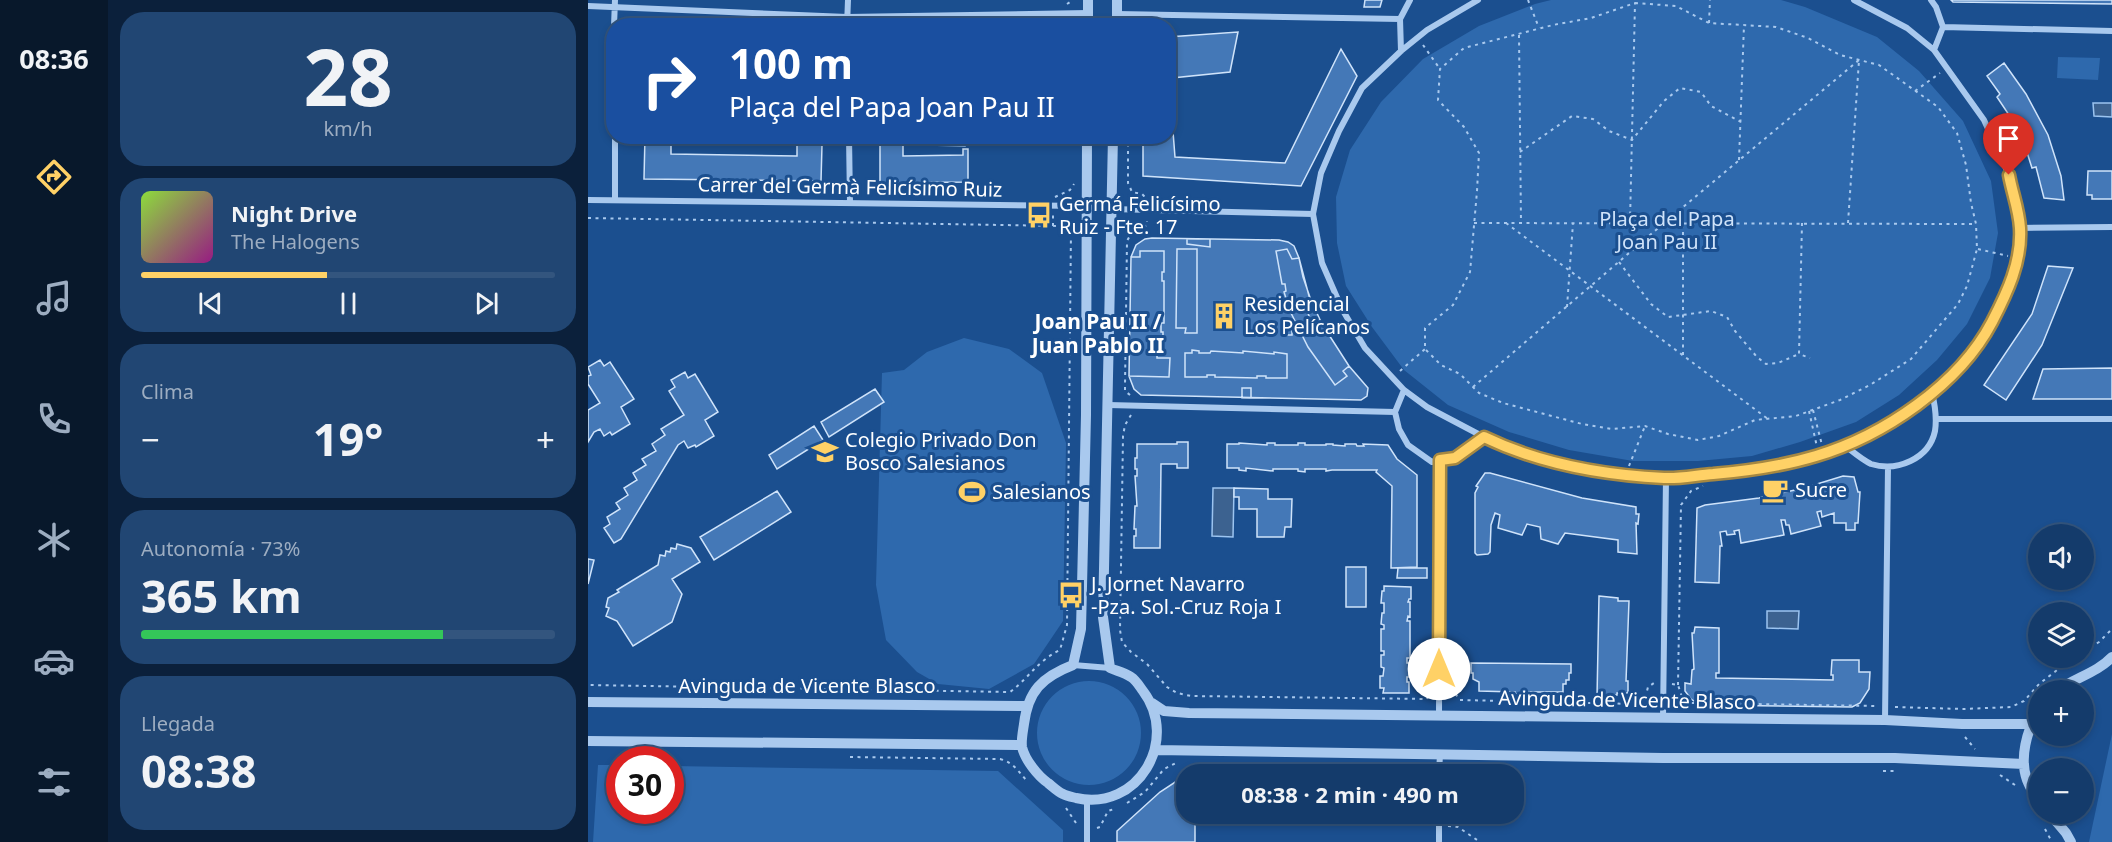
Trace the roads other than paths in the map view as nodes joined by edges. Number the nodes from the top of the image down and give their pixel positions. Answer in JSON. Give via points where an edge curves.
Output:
{"nodes":[{"id":1,"x":848,"y":0,"type":"edge"},
{"id":2,"x":1088,"y":0,"type":"edge"},
{"id":3,"x":1117,"y":0,"type":"edge"},
{"id":4,"x":1410,"y":0,"type":"edge"},
{"id":5,"x":1478,"y":0,"type":"edge"},
{"id":6,"x":1854,"y":0,"type":"edge"},
{"id":7,"x":1931,"y":0,"type":"edge"},
{"id":8,"x":614,"y":3,"type":"edge"},
{"id":9,"x":588,"y":6,"type":"edge"},
{"id":10,"x":1088,"y":13,"type":"junction"},
{"id":11,"x":615,"y":18,"type":"edge"},
{"id":12,"x":847,"y":18,"type":"junction"},
{"id":13,"x":1088,"y":18,"type":"edge"},
{"id":14,"x":1117,"y":18,"type":"edge"},
{"id":15,"x":1400,"y":19,"type":"junction"},
{"id":16,"x":1176,"y":20,"type":"edge"},
{"id":17,"x":1943,"y":27,"type":"junction"},
{"id":18,"x":2112,"y":31,"type":"edge"},
{"id":19,"x":1934,"y":50,"type":"junction"},
{"id":20,"x":1401,"y":51,"type":"junction"},
{"id":21,"x":615,"y":144,"type":"edge"},
{"id":22,"x":849,"y":144,"type":"edge"},
{"id":23,"x":1087,"y":144,"type":"edge"},
{"id":24,"x":1113,"y":144,"type":"edge"},
{"id":25,"x":588,"y":200,"type":"edge"},
{"id":26,"x":615,"y":200,"type":"junction"},
{"id":27,"x":850,"y":203,"type":"junction"},
{"id":28,"x":1086,"y":206,"type":"junction"},
{"id":29,"x":1111,"y":209,"type":"junction"},
{"id":30,"x":1313,"y":214,"type":"junction"},
{"id":31,"x":2112,"y":227,"type":"edge"},
{"id":32,"x":2020,"y":228,"type":"junction"},
{"id":33,"x":1404,"y":390,"type":"junction"},
{"id":34,"x":1932,"y":393,"type":"junction"},
{"id":35,"x":1108,"y":405,"type":"junction"},
{"id":36,"x":1395,"y":412,"type":"junction"},
{"id":37,"x":1936,"y":419,"type":"junction"},
{"id":38,"x":2112,"y":419,"type":"edge"},
{"id":39,"x":1484,"y":437,"type":"junction"},
{"id":40,"x":1844,"y":445,"type":"junction"},
{"id":41,"x":1440,"y":460,"type":"junction"},
{"id":42,"x":1888,"y":468,"type":"junction"},
{"id":43,"x":1666,"y":478,"type":"junction"},
{"id":44,"x":2112,"y":657,"type":"edge"},
{"id":45,"x":1073,"y":664,"type":"junction"},
{"id":46,"x":1110,"y":668,"type":"junction"},
{"id":47,"x":2073,"y":680,"type":"edge"},
{"id":48,"x":588,"y":702,"type":"edge"},
{"id":49,"x":1152,"y":703,"type":"junction"},
{"id":50,"x":1026,"y":706,"type":"junction"},
{"id":51,"x":1438,"y":715,"type":"junction"},
{"id":52,"x":1663,"y":718,"type":"junction"},
{"id":53,"x":1885,"y":720,"type":"junction"},
{"id":54,"x":2028,"y":724,"type":"edge"},
{"id":55,"x":2028,"y":734,"type":"edge"},
{"id":56,"x":588,"y":741,"type":"edge"},
{"id":57,"x":1022,"y":746,"type":"junction"},
{"id":58,"x":1155,"y":750,"type":"junction"},
{"id":59,"x":1440,"y":754,"type":"junction"},
{"id":60,"x":1440,"y":764,"type":"edge"},
{"id":61,"x":2024,"y":764,"type":"junction"},
{"id":62,"x":2028,"y":781,"type":"edge"},
{"id":63,"x":1087,"y":800,"type":"junction"},
{"id":64,"x":1439,"y":824,"type":"edge"},
{"id":65,"x":2058,"y":824,"type":"edge"},
{"id":66,"x":1087,"y":842,"type":"edge"},
{"id":67,"x":1439,"y":842,"type":"edge"},
{"id":68,"x":2071,"y":842,"type":"edge"}],
"edges":[{"from":1,"to":12,"type":"street"},
{"from":2,"to":10,"type":"street"},
{"from":3,"to":14,"type":"street"},
{"from":4,"to":15,"type":"street"},
{"from":5,"to":20,"type":"street"},
{"from":6,"to":19,"type":"street","via":[[1907,27]]},
{"from":7,"to":17,"type":"street"},
{"from":8,"to":9,"type":"street"},
{"from":8,"to":11,"type":"street"},
{"from":8,"to":12,"type":"street"},
{"from":10,"to":12,"type":"street"},
{"from":10,"to":13,"type":"street"},
{"from":15,"to":16,"type":"street"},
{"from":15,"to":20,"type":"street"},
{"from":17,"to":18,"type":"street"},
{"from":17,"to":19,"type":"street"},
{"from":19,"to":32,"type":"street","via":[[1984,120],[2009,175]]},
{"from":20,"to":30,"type":"street","via":[[1357,97],[1321,173]]},
{"from":21,"to":26,"type":"street"},
{"from":22,"to":27,"type":"street"},
{"from":23,"to":28,"type":"street"},
{"from":24,"to":29,"type":"street"},
{"from":25,"to":26,"type":"street","name":"Carrer del Germà Felicísimo Ruiz"},
{"from":26,"to":27,"type":"street","name":"Carrer del Germà Felicísimo Ruiz"},
{"from":27,"to":28,"type":"street","name":"Carrer del Germà Felicísimo Ruiz"},
{"from":28,"to":29,"type":"street","name":"Carrer del Germà Felicísimo Ruiz"},
{"from":28,"to":45,"type":"street","via":[[1081,629]]},
{"from":29,"to":30,"type":"street","name":"Carrer del Germà Felicísimo Ruiz"},
{"from":29,"to":35,"type":"street"},
{"from":30,"to":33,"type":"street","via":[[1322,263],[1342,309],[1365,348]]},
{"from":31,"to":32,"type":"street"},
{"from":32,"to":34,"type":"street","via":[[2016,270],[1981,343],[1950,380]]},
{"from":33,"to":36,"type":"street"},
{"from":33,"to":39,"type":"street","via":[[1444,418]]},
{"from":34,"to":37,"type":"street"},
{"from":34,"to":40,"type":"street","via":[[1872,434]]},
{"from":35,"to":36,"type":"street"},
{"from":35,"to":46,"type":"street","via":[[1103,617]]},
{"from":36,"to":41,"type":"street","via":[[1408,445],[1432,462]]},
{"from":37,"to":38,"type":"street"},
{"from":37,"to":42,"type":"street","via":[[1929,446],[1910,462]]},
{"from":39,"to":41,"type":"street","via":[[1455,458]]},
{"from":39,"to":43,"type":"street","via":[[1531,457],[1583,470]]},
{"from":40,"to":42,"type":"street","via":[[1869,463]]},
{"from":40,"to":43,"type":"street","via":[[1743,471]]},
{"from":41,"to":51,"type":"street"},
{"from":42,"to":53,"type":"street"},
{"from":43,"to":52,"type":"street"},
{"from":44,"to":47,"type":"street"},
{"from":45,"to":46,"type":"street"},
{"from":45,"to":50,"type":"street","via":[[1039,684]]},
{"from":46,"to":49,"type":"street","via":[[1132,677]]},
{"from":48,"to":50,"type":"street","name":"Avinguda de Vicente Blasco"},
{"from":49,"to":51,"type":"street","name":"Avinguda de Vicente Blasco","via":[[1164,711],[1189,713]]},
{"from":49,"to":58,"type":"street","via":[[1157,731]]},
{"from":50,"to":57,"type":"street"},
{"from":51,"to":52,"type":"street","name":"Avinguda de Vicente Blasco"},
{"from":52,"to":53,"type":"street","name":"Avinguda de Vicente Blasco"},
{"from":53,"to":54,"type":"street","name":"Avinguda de Vicente Blasco"},
{"from":55,"to":61,"type":"street"},
{"from":56,"to":57,"type":"street"},
{"from":57,"to":63,"type":"street","via":[[1041,778],[1063,795]]},
{"from":58,"to":59,"type":"street"},
{"from":58,"to":63,"type":"street","via":[[1147,770],[1126,790],[1106,799]]},
{"from":59,"to":60,"type":"street"},
{"from":59,"to":61,"type":"street","via":[[1895,758]]},
{"from":61,"to":62,"type":"street"},
{"from":63,"to":66,"type":"street"},
{"from":64,"to":67,"type":"street"},
{"from":65,"to":68,"type":"street"}]}
